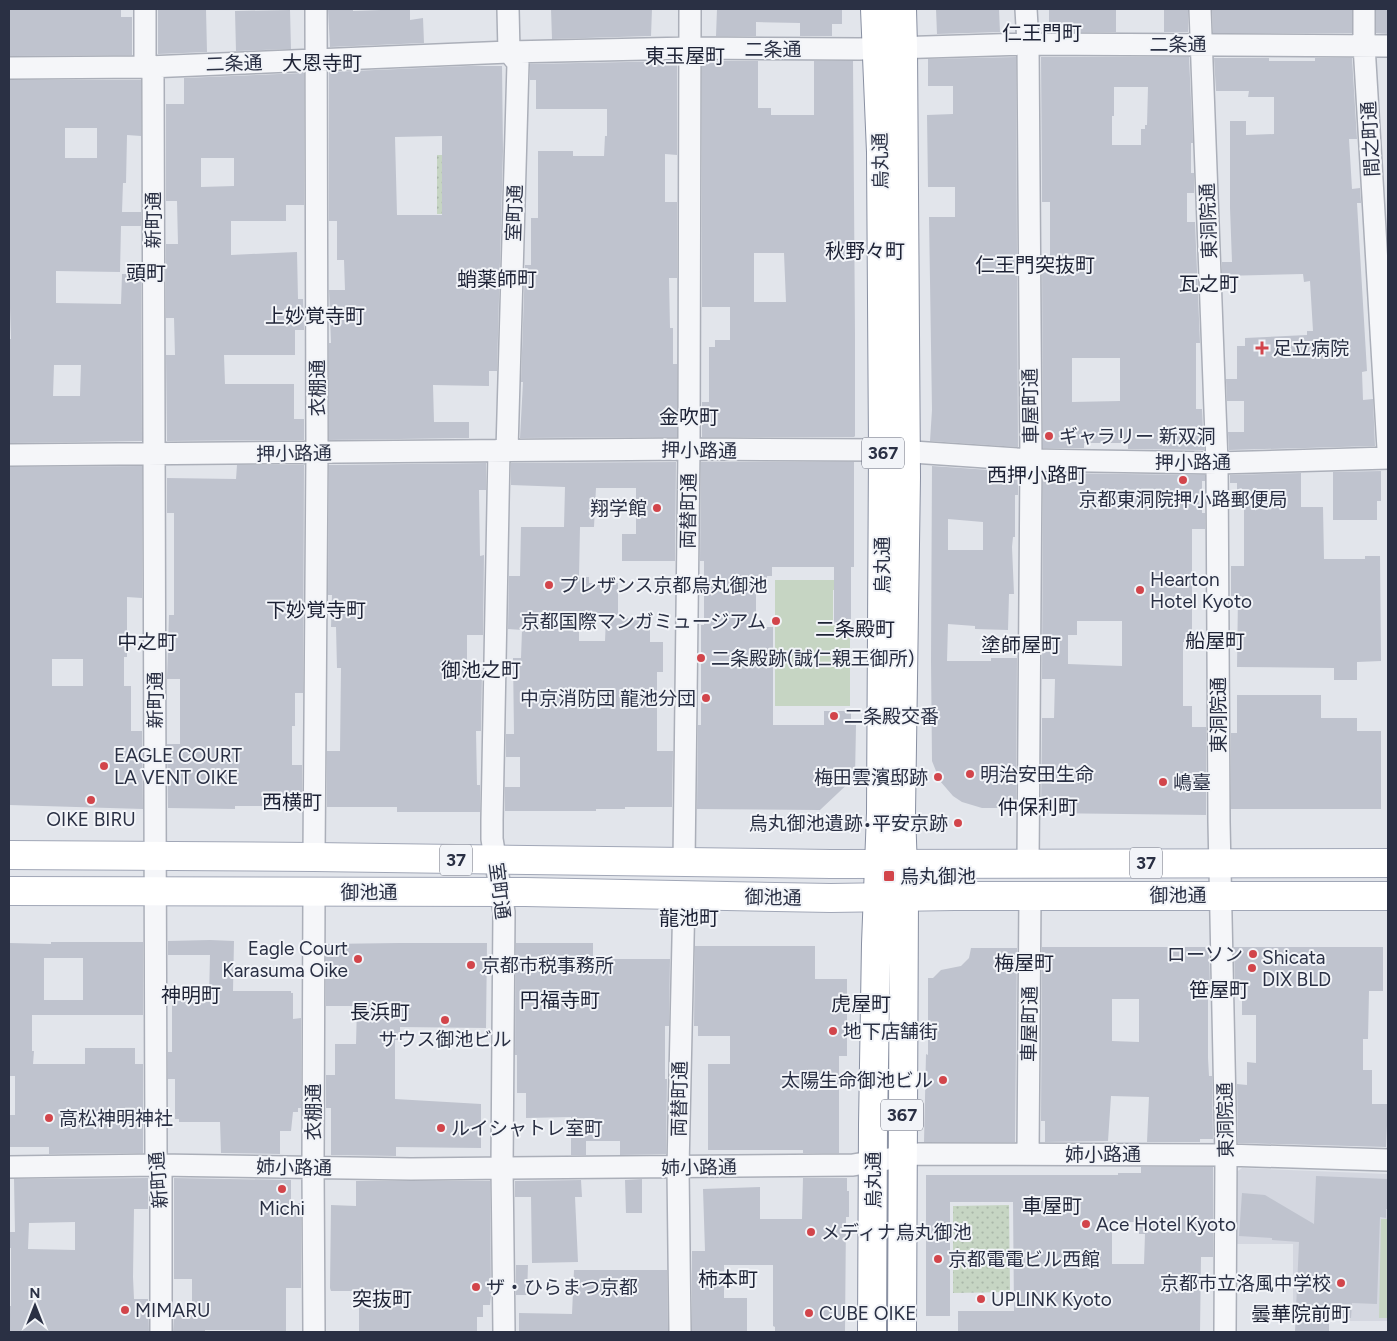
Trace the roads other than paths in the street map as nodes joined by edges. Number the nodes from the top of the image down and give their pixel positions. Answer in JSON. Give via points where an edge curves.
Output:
{"nodes":[{"id":1,"x":145,"y":9,"type":"edge"},
{"id":2,"x":316,"y":9,"type":"edge"},
{"id":3,"x":508,"y":9,"type":"edge"},
{"id":4,"x":690,"y":9,"type":"edge"},
{"id":5,"x":874,"y":9,"type":"edge"},
{"id":6,"x":902,"y":9,"type":"edge"},
{"id":7,"x":1026,"y":9,"type":"edge"},
{"id":8,"x":1200,"y":9,"type":"edge"},
{"id":9,"x":1364,"y":9,"type":"edge"},
{"id":10,"x":1028,"y":44,"type":"junction"},
{"id":11,"x":1201,"y":44,"type":"junction"},
{"id":12,"x":1364,"y":45,"type":"junction"},
{"id":13,"x":1388,"y":46,"type":"edge"},
{"id":14,"x":903,"y":47,"type":"junction"},
{"id":15,"x":690,"y":48,"type":"junction"},
{"id":16,"x":876,"y":49,"type":"junction"},
{"id":17,"x":508,"y":52,"type":"junction"},
{"id":18,"x":317,"y":60,"type":"junction"},
{"id":19,"x":148,"y":67,"type":"junction"},
{"id":20,"x":9,"y":68,"type":"edge"},
{"id":21,"x":689,"y":449,"type":"junction"},
{"id":22,"x":1388,"y":449,"type":"edge"},
{"id":23,"x":503,"y":450,"type":"junction"},
{"id":24,"x":894,"y":450,"type":"junction"},
{"id":25,"x":317,"y":452,"type":"junction"},
{"id":26,"x":154,"y":454,"type":"junction"},
{"id":27,"x":9,"y":455,"type":"edge"},
{"id":28,"x":1388,"y":458,"type":"edge"},
{"id":29,"x":1031,"y":460,"type":"junction"},
{"id":30,"x":1217,"y":463,"type":"junction"},
{"id":31,"x":9,"y":855,"type":"edge"},
{"id":32,"x":156,"y":855,"type":"junction"},
{"id":33,"x":314,"y":857,"type":"junction"},
{"id":34,"x":496,"y":860,"type":"junction"},
{"id":35,"x":684,"y":863,"type":"junction"},
{"id":36,"x":1220,"y":863,"type":"junction"},
{"id":37,"x":1388,"y":863,"type":"edge"},
{"id":38,"x":891,"y":864,"type":"junction"},
{"id":39,"x":1028,"y":864,"type":"junction"},
{"id":40,"x":9,"y":890,"type":"edge"},
{"id":41,"x":156,"y":891,"type":"junction"},
{"id":42,"x":314,"y":892,"type":"junction"},
{"id":43,"x":501,"y":892,"type":"junction"},
{"id":44,"x":684,"y":895,"type":"junction"},
{"id":45,"x":1030,"y":895,"type":"junction"},
{"id":46,"x":1220,"y":895,"type":"junction"},
{"id":47,"x":1388,"y":896,"type":"edge"},
{"id":48,"x":891,"y":897,"type":"junction"},
{"id":49,"x":1028,"y":1154,"type":"junction"},
{"id":50,"x":1226,"y":1154,"type":"junction"},
{"id":51,"x":902,"y":1157,"type":"junction"},
{"id":52,"x":1388,"y":1160,"type":"edge"},
{"id":53,"x":873,"y":1162,"type":"junction"},
{"id":54,"x":158,"y":1165,"type":"junction"},
{"id":55,"x":9,"y":1167,"type":"edge"},
{"id":56,"x":313,"y":1167,"type":"junction"},
{"id":57,"x":502,"y":1167,"type":"junction"},
{"id":58,"x":678,"y":1168,"type":"junction"},
{"id":59,"x":161,"y":1332,"type":"edge"},
{"id":60,"x":314,"y":1332,"type":"edge"},
{"id":61,"x":504,"y":1332,"type":"edge"},
{"id":62,"x":680,"y":1332,"type":"edge"},
{"id":63,"x":872,"y":1332,"type":"edge"},
{"id":64,"x":902,"y":1332,"type":"edge"},
{"id":65,"x":1225,"y":1332,"type":"edge"}],
"edges":[{"from":1,"to":19,"type":"street","name":"新町通","via":[[145,58]]},
{"from":2,"to":18,"type":"street","name":"衣棚通"},
{"from":3,"to":17,"type":"street","name":"室町通"},
{"from":4,"to":15,"type":"street","name":"両替町通"},
{"from":5,"to":16,"type":"main road","name":"烏丸通","number":"367"},
{"from":6,"to":14,"type":"main road","name":"烏丸通","number":"367"},
{"from":7,"to":10,"type":"street","name":"車屋町通"},
{"from":8,"to":11,"type":"street","name":"東洞院通"},
{"from":9,"to":12,"type":"street","name":"間之町通"},
{"from":10,"to":11,"type":"street","name":"二条通"},
{"from":10,"to":14,"type":"street","name":"二条通"},
{"from":10,"to":29,"type":"street","name":"車屋町通"},
{"from":11,"to":12,"type":"street","name":"二条通"},
{"from":11,"to":30,"type":"street","name":"東洞院通"},
{"from":12,"to":13,"type":"street","name":"二条通"},
{"from":12,"to":22,"type":"street","name":"間之町通"},
{"from":14,"to":16,"type":"street","name":"二条通"},
{"from":14,"to":24,"type":"main road","name":"烏丸通","number":"367"},
{"from":15,"to":16,"type":"street","name":"二条通"},
{"from":15,"to":17,"type":"street","name":"二条通"},
{"from":15,"to":21,"type":"street","name":"両替町通"},
{"from":16,"to":24,"type":"main road","name":"烏丸通","number":"367"},
{"from":17,"to":18,"type":"street","name":"二条通"},
{"from":17,"to":23,"type":"street","name":"室町通","via":[[518,63]]},
{"from":18,"to":19,"type":"street","name":"二条通"},
{"from":18,"to":25,"type":"street","name":"衣棚通"},
{"from":19,"to":20,"type":"street","name":"二条通"},
{"from":19,"to":26,"type":"street","name":"新町通","via":[[153,76]]},
{"from":21,"to":23,"type":"street","name":"押小路通"},
{"from":21,"to":24,"type":"street","name":"押小路通"},
{"from":21,"to":35,"type":"street","name":"両替町通"},
{"from":23,"to":25,"type":"street","name":"押小路通"},
{"from":23,"to":34,"type":"street","name":"室町通","via":[[492,820]]},
{"from":24,"to":29,"type":"street","name":"押小路通"},
{"from":24,"to":38,"type":"main road","name":"烏丸通","number":"367","via":[[901,814]]},
{"from":25,"to":26,"type":"street","name":"押小路通"},
{"from":25,"to":33,"type":"street","name":"衣棚通"},
{"from":26,"to":27,"type":"street","name":"押小路通"},
{"from":26,"to":32,"type":"street","name":"新町通"},
{"from":28,"to":30,"type":"street","name":"押小路通"},
{"from":29,"to":30,"type":"street","name":"押小路通"},
{"from":29,"to":39,"type":"street","name":"車屋町通"},
{"from":30,"to":36,"type":"street","name":"東洞院通"},
{"from":31,"to":32,"type":"main road","name":"御池通","number":"37"},
{"from":32,"to":33,"type":"main road","name":"御池通","number":"37"},
{"from":32,"to":41,"type":"street","name":"新町通"},
{"from":33,"to":34,"type":"main road","name":"御池通","number":"37"},
{"from":34,"to":35,"type":"main road","name":"御池通","number":"37"},
{"from":34,"to":43,"type":"street","name":"室町通"},
{"from":35,"to":38,"type":"main road","name":"御池通","number":"37"},
{"from":36,"to":37,"type":"main road","name":"御池通","number":"37"},
{"from":36,"to":39,"type":"main road","name":"御池通","number":"37"},
{"from":36,"to":46,"type":"street","name":"東洞院通"},
{"from":38,"to":39,"type":"main road","name":"御池通","number":"37"},
{"from":38,"to":48,"type":"main road","name":"烏丸通","number":"367"},
{"from":40,"to":41,"type":"main road","name":"御池通","number":"37"},
{"from":41,"to":42,"type":"main road","name":"御池通","number":"37"},
{"from":41,"to":54,"type":"street","name":"新町通"},
{"from":42,"to":43,"type":"main road","name":"御池通","number":"37"},
{"from":42,"to":56,"type":"street","name":"衣棚通"},
{"from":43,"to":44,"type":"main road","name":"御池通","number":"37"},
{"from":43,"to":57,"type":"street","name":"室町通","via":[[504,926]]},
{"from":44,"to":48,"type":"main road","name":"御池通","number":"37"},
{"from":44,"to":58,"type":"street","name":"両替町通"},
{"from":45,"to":46,"type":"main road","name":"御池通","number":"37"},
{"from":45,"to":48,"type":"main road","name":"御池通","number":"37"},
{"from":45,"to":49,"type":"street","name":"車屋町通"},
{"from":46,"to":47,"type":"main road","name":"御池通","number":"37"},
{"from":46,"to":50,"type":"street","name":"東洞院通"},
{"from":48,"to":51,"type":"main road","name":"烏丸通","number":"367"},
{"from":48,"to":53,"type":"main road","name":"烏丸通","number":"367"},
{"from":49,"to":50,"type":"street","name":"姉小路通"},
{"from":49,"to":51,"type":"street","name":"姉小路通","via":[[918,1154]]},
{"from":50,"to":52,"type":"street","name":"姉小路通"},
{"from":50,"to":65,"type":"street","name":"東洞院通"},
{"from":51,"to":53,"type":"street","name":"姉小路通"},
{"from":51,"to":64,"type":"main road","name":"烏丸通","number":"367"},
{"from":53,"to":58,"type":"street","name":"姉小路通"},
{"from":53,"to":63,"type":"main road","name":"烏丸通","number":"367"},
{"from":54,"to":55,"type":"street","name":"姉小路通"},
{"from":54,"to":56,"type":"street","name":"姉小路通"},
{"from":54,"to":59,"type":"street","name":"新町通","via":[[161,1172]]},
{"from":56,"to":57,"type":"street","name":"姉小路通"},
{"from":56,"to":60,"type":"street","name":"衣棚通"},
{"from":57,"to":58,"type":"street","name":"姉小路通"},
{"from":57,"to":61,"type":"street","name":"室町通"},
{"from":58,"to":62,"type":"street","name":"両替町通"}]}
